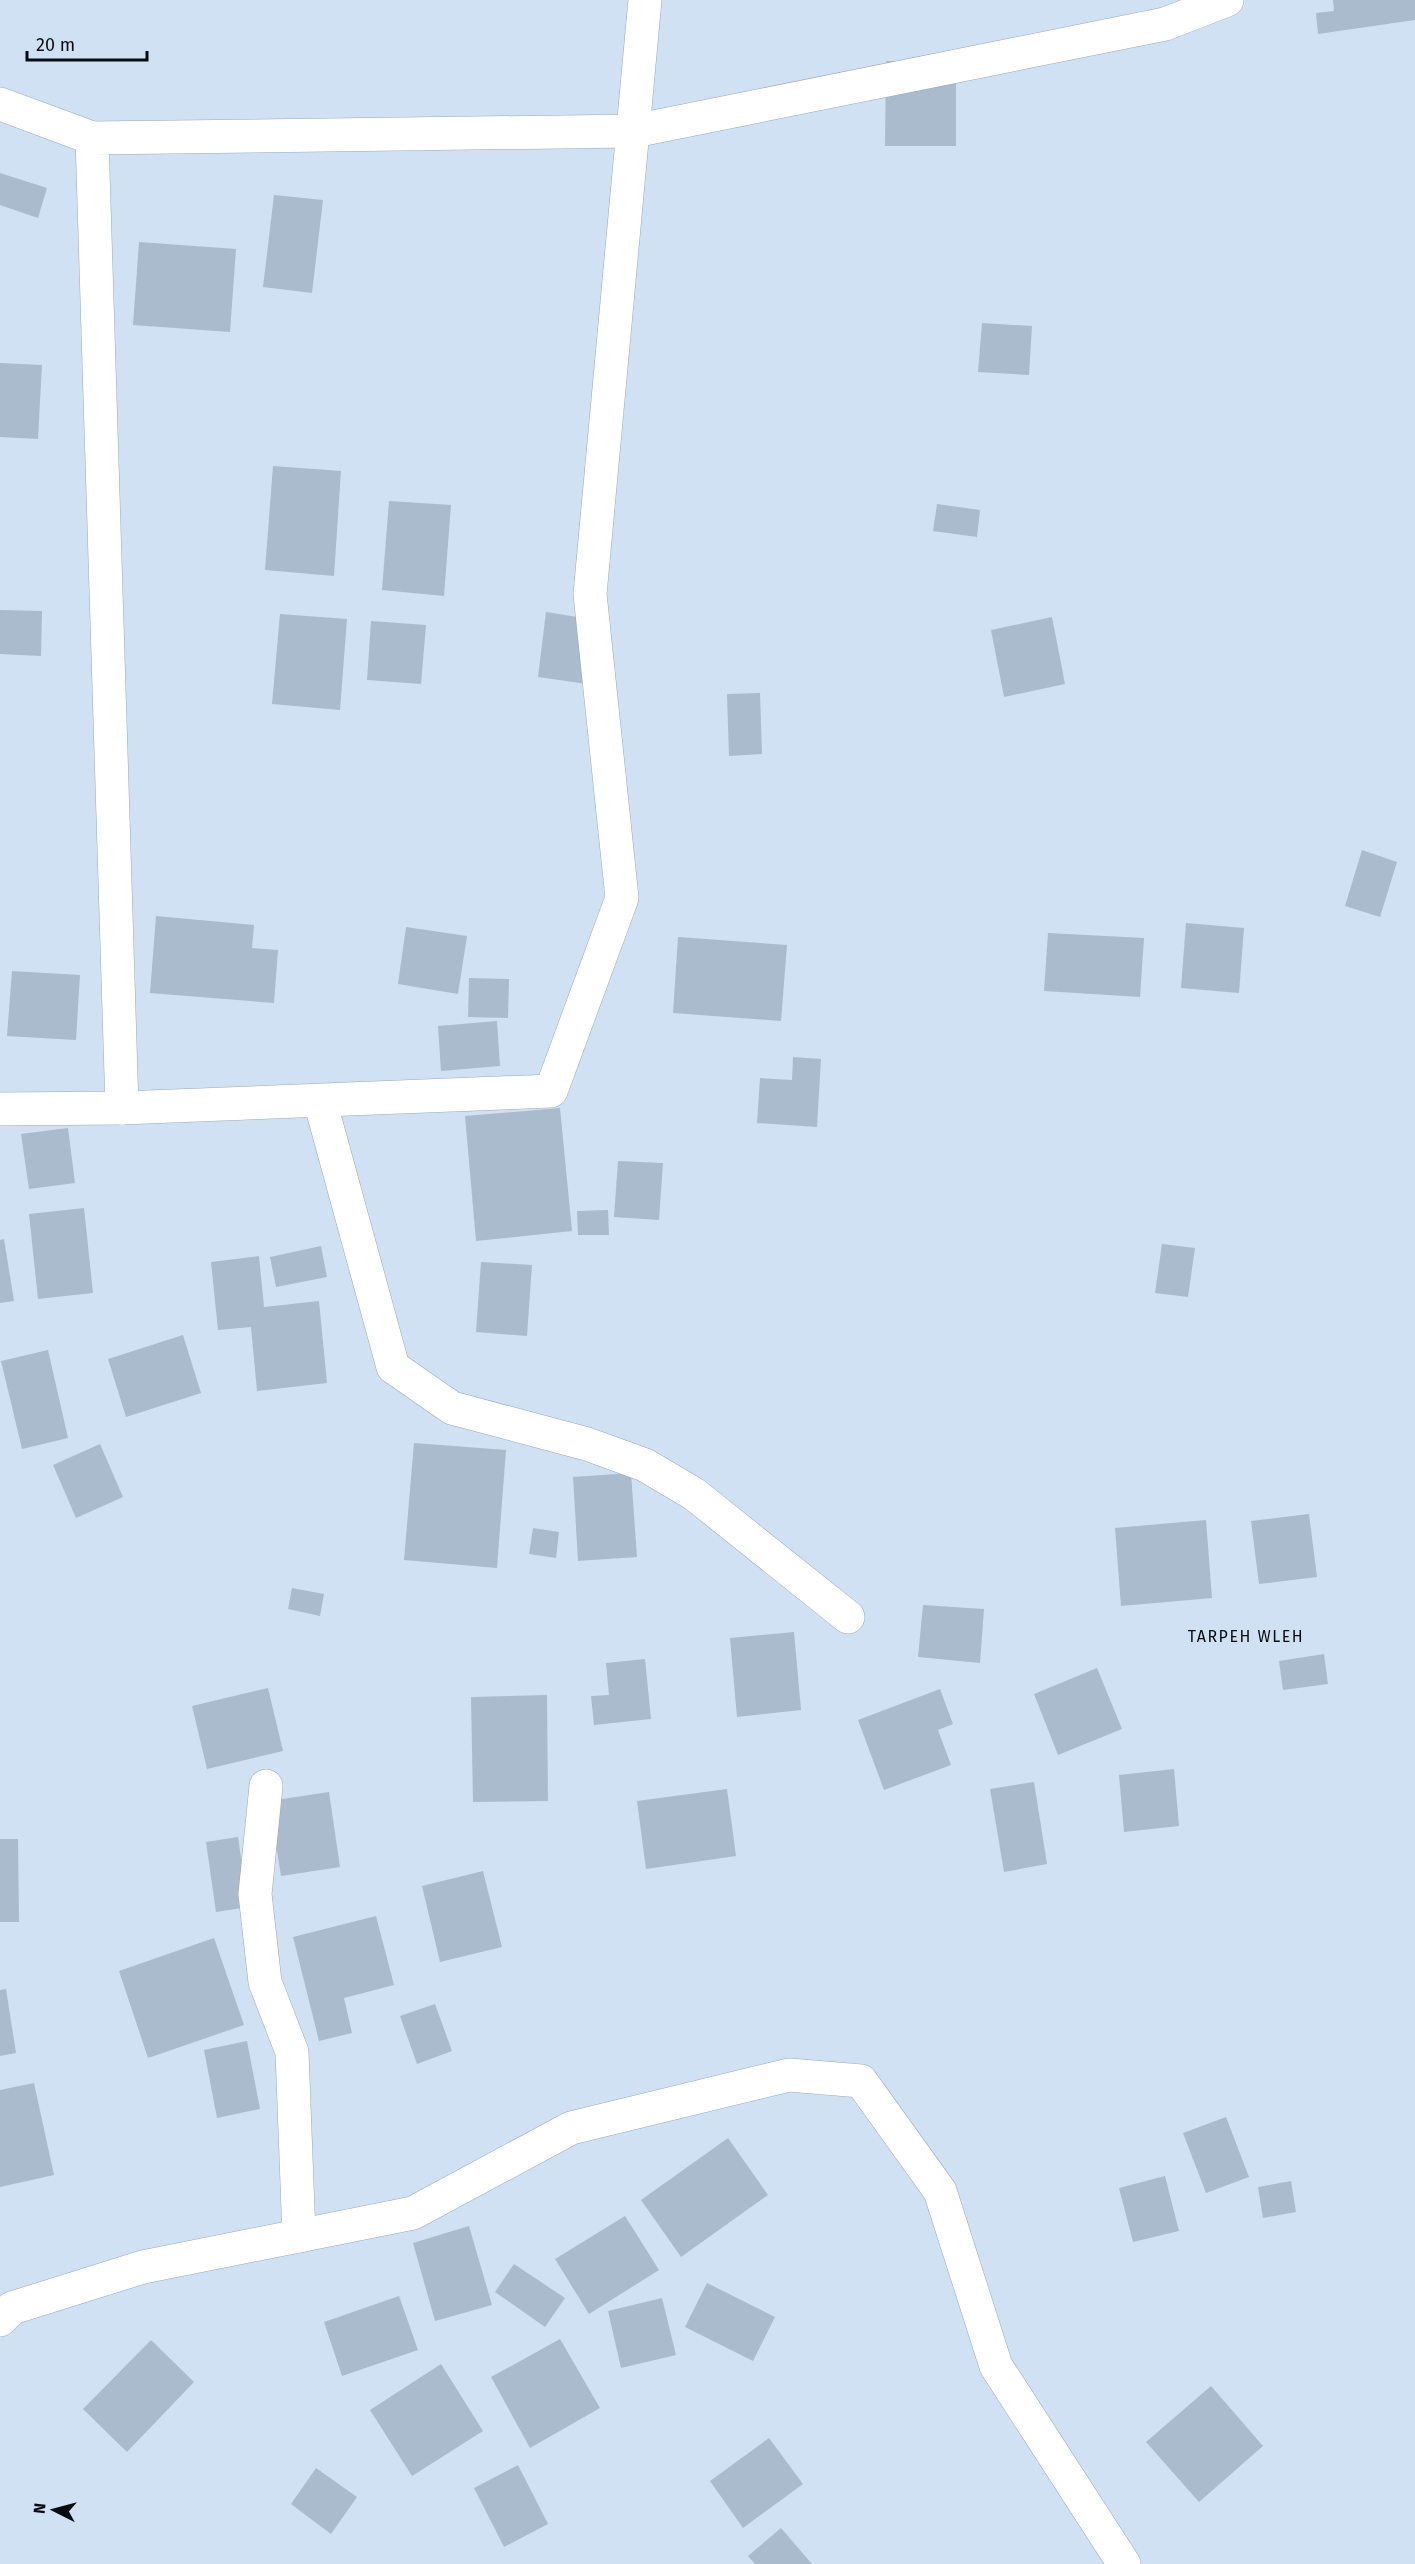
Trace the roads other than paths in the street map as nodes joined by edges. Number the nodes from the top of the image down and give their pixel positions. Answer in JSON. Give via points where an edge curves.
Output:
{"nodes":[{"id":1,"x":645,"y":0,"type":"edge"},
{"id":2,"x":1227,"y":0,"type":"edge"},
{"id":3,"x":0,"y":104,"type":"edge"},
{"id":4,"x":634,"y":131,"type":"junction"},
{"id":5,"x":92,"y":138,"type":"junction"},
{"id":6,"x":320,"y":1101,"type":"junction"},
{"id":7,"x":0,"y":1108,"type":"edge"},
{"id":8,"x":122,"y":1108,"type":"junction"},
{"id":9,"x":848,"y":1617,"type":"dead end"},
{"id":10,"x":266,"y":1786,"type":"dead end"},
{"id":11,"x":299,"y":2236,"type":"junction"},
{"id":12,"x":0,"y":2320,"type":"edge"},
{"id":13,"x":1124,"y":2564,"type":"edge"}],
"edges":[{"from":1,"to":4,"type":"street"},
{"from":2,"to":4,"type":"street","via":[[1165,24]]},
{"from":3,"to":5,"type":"street"},
{"from":4,"to":5,"type":"street"},
{"from":4,"to":6,"type":"street","via":[[590,594],[622,898],[551,1092]]},
{"from":5,"to":8,"type":"street"},
{"from":6,"to":8,"type":"street"},
{"from":6,"to":9,"type":"street","via":[[393,1367],[452,1408],[587,1444],[645,1465],[694,1494]]},
{"from":7,"to":8,"type":"street"},
{"from":10,"to":11,"type":"street","via":[[255,1894],[265,1982],[292,2052]]},
{"from":11,"to":12,"type":"street","via":[[142,2267],[12,2308]]},
{"from":11,"to":13,"type":"street","via":[[413,2213],[571,2128],[789,2075],[861,2081],[940,2191],[996,2366]]}]}
